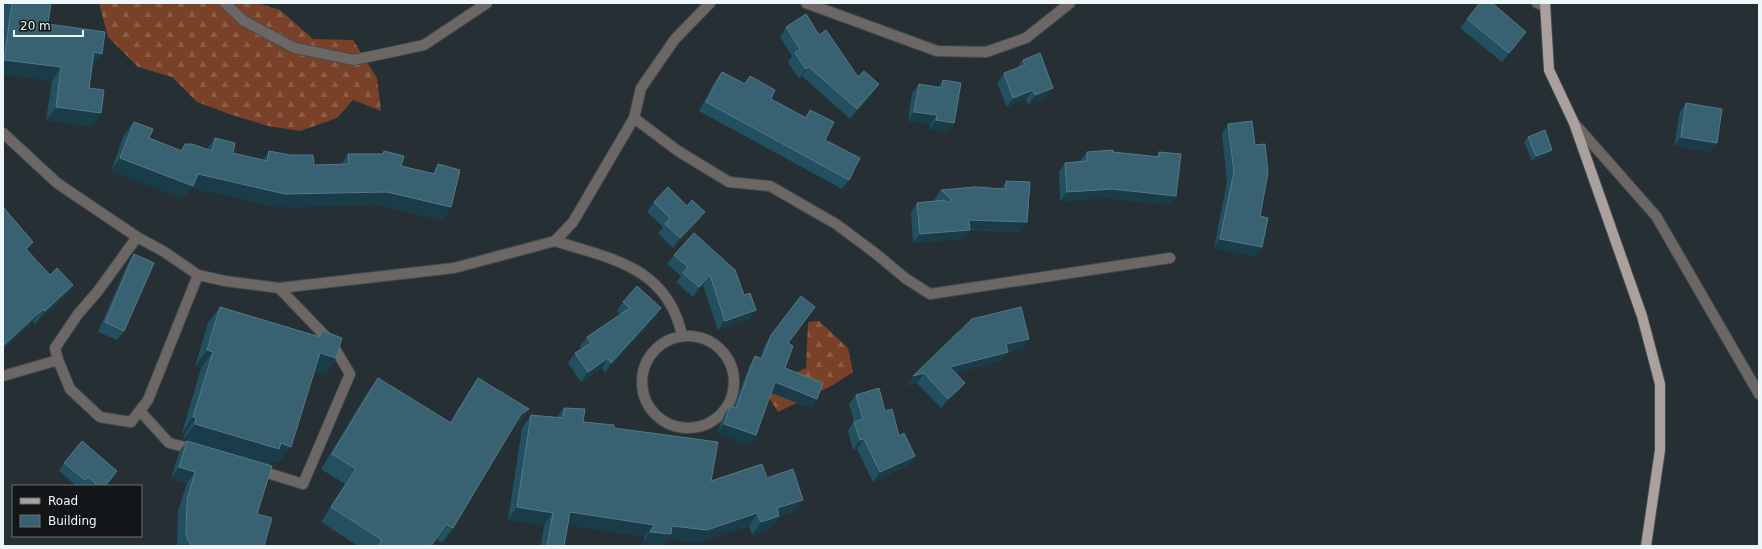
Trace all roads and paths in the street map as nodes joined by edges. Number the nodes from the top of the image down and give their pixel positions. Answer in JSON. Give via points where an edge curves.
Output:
{"nodes":[{"id":1,"x":225,"y":3,"type":"edge"},
{"id":2,"x":487,"y":3,"type":"edge"},
{"id":3,"x":710,"y":3,"type":"edge"},
{"id":4,"x":806,"y":3,"type":"edge"},
{"id":5,"x":1070,"y":3,"type":"edge"},
{"id":6,"x":1542,"y":4,"type":"edge"},
{"id":7,"x":634,"y":118,"type":"junction"},
{"id":8,"x":1574,"y":123,"type":"junction"},
{"id":9,"x":3,"y":133,"type":"edge"},
{"id":10,"x":136,"y":237,"type":"junction"},
{"id":11,"x":555,"y":241,"type":"junction"},
{"id":12,"x":1170,"y":258,"type":"dead end"},
{"id":13,"x":198,"y":274,"type":"junction"},
{"id":14,"x":279,"y":288,"type":"junction"},
{"id":15,"x":682,"y":335,"type":"junction"},
{"id":16,"x":58,"y":360,"type":"junction"},
{"id":17,"x":3,"y":376,"type":"edge"},
{"id":18,"x":1759,"y":394,"type":"edge"},
{"id":19,"x":140,"y":411,"type":"junction"},
{"id":20,"x":205,"y":452,"type":"edge"},
{"id":21,"x":247,"y":466,"type":"edge"},
{"id":22,"x":1646,"y":546,"type":"edge"}],
"edges":[{"from":1,"to":2,"type":"street","via":[[244,21],[295,48],[354,60],[424,45]]},
{"from":3,"to":7,"type":"street","via":[[675,39],[641,88]]},
{"from":4,"to":5,"type":"street","via":[[937,51],[986,52],[1026,38]]},
{"from":6,"to":8,"type":"main road","via":[[1549,70]]},
{"from":7,"to":11,"type":"street","via":[[573,222]]},
{"from":7,"to":12,"type":"street","via":[[678,151],[729,182],[770,186],[836,224],[904,278],[930,294]]},
{"from":8,"to":18,"type":"street","via":[[1656,216]]},
{"from":8,"to":22,"type":"main road","via":[[1642,316],[1660,384],[1660,450]]},
{"from":9,"to":10,"type":"street","via":[[57,183]]},
{"from":10,"to":13,"type":"street"},
{"from":10,"to":16,"type":"street","via":[[55,348]]},
{"from":11,"to":14,"type":"street","via":[[454,268]]},
{"from":11,"to":15,"type":"street","via":[[630,265],[661,288],[678,316]]},
{"from":13,"to":14,"type":"street","via":[[225,281]]},
{"from":13,"to":19,"type":"street","via":[[148,400]]},
{"from":14,"to":21,"type":"street","via":[[331,342],[350,374],[303,484]]},
{"from":15,"to":15,"type":"street","via":[[701,337],[718,346],[730,361],[734,380],[731,399],[720,415],[703,426],[671,426],[657,417],[647,405],[642,389],[642,370],[651,354],[665,341]]},
{"from":16,"to":17,"type":"street"},
{"from":16,"to":19,"type":"street","via":[[70,390],[100,418],[131,422]]},
{"from":19,"to":20,"type":"street","via":[[169,443]]}]}
